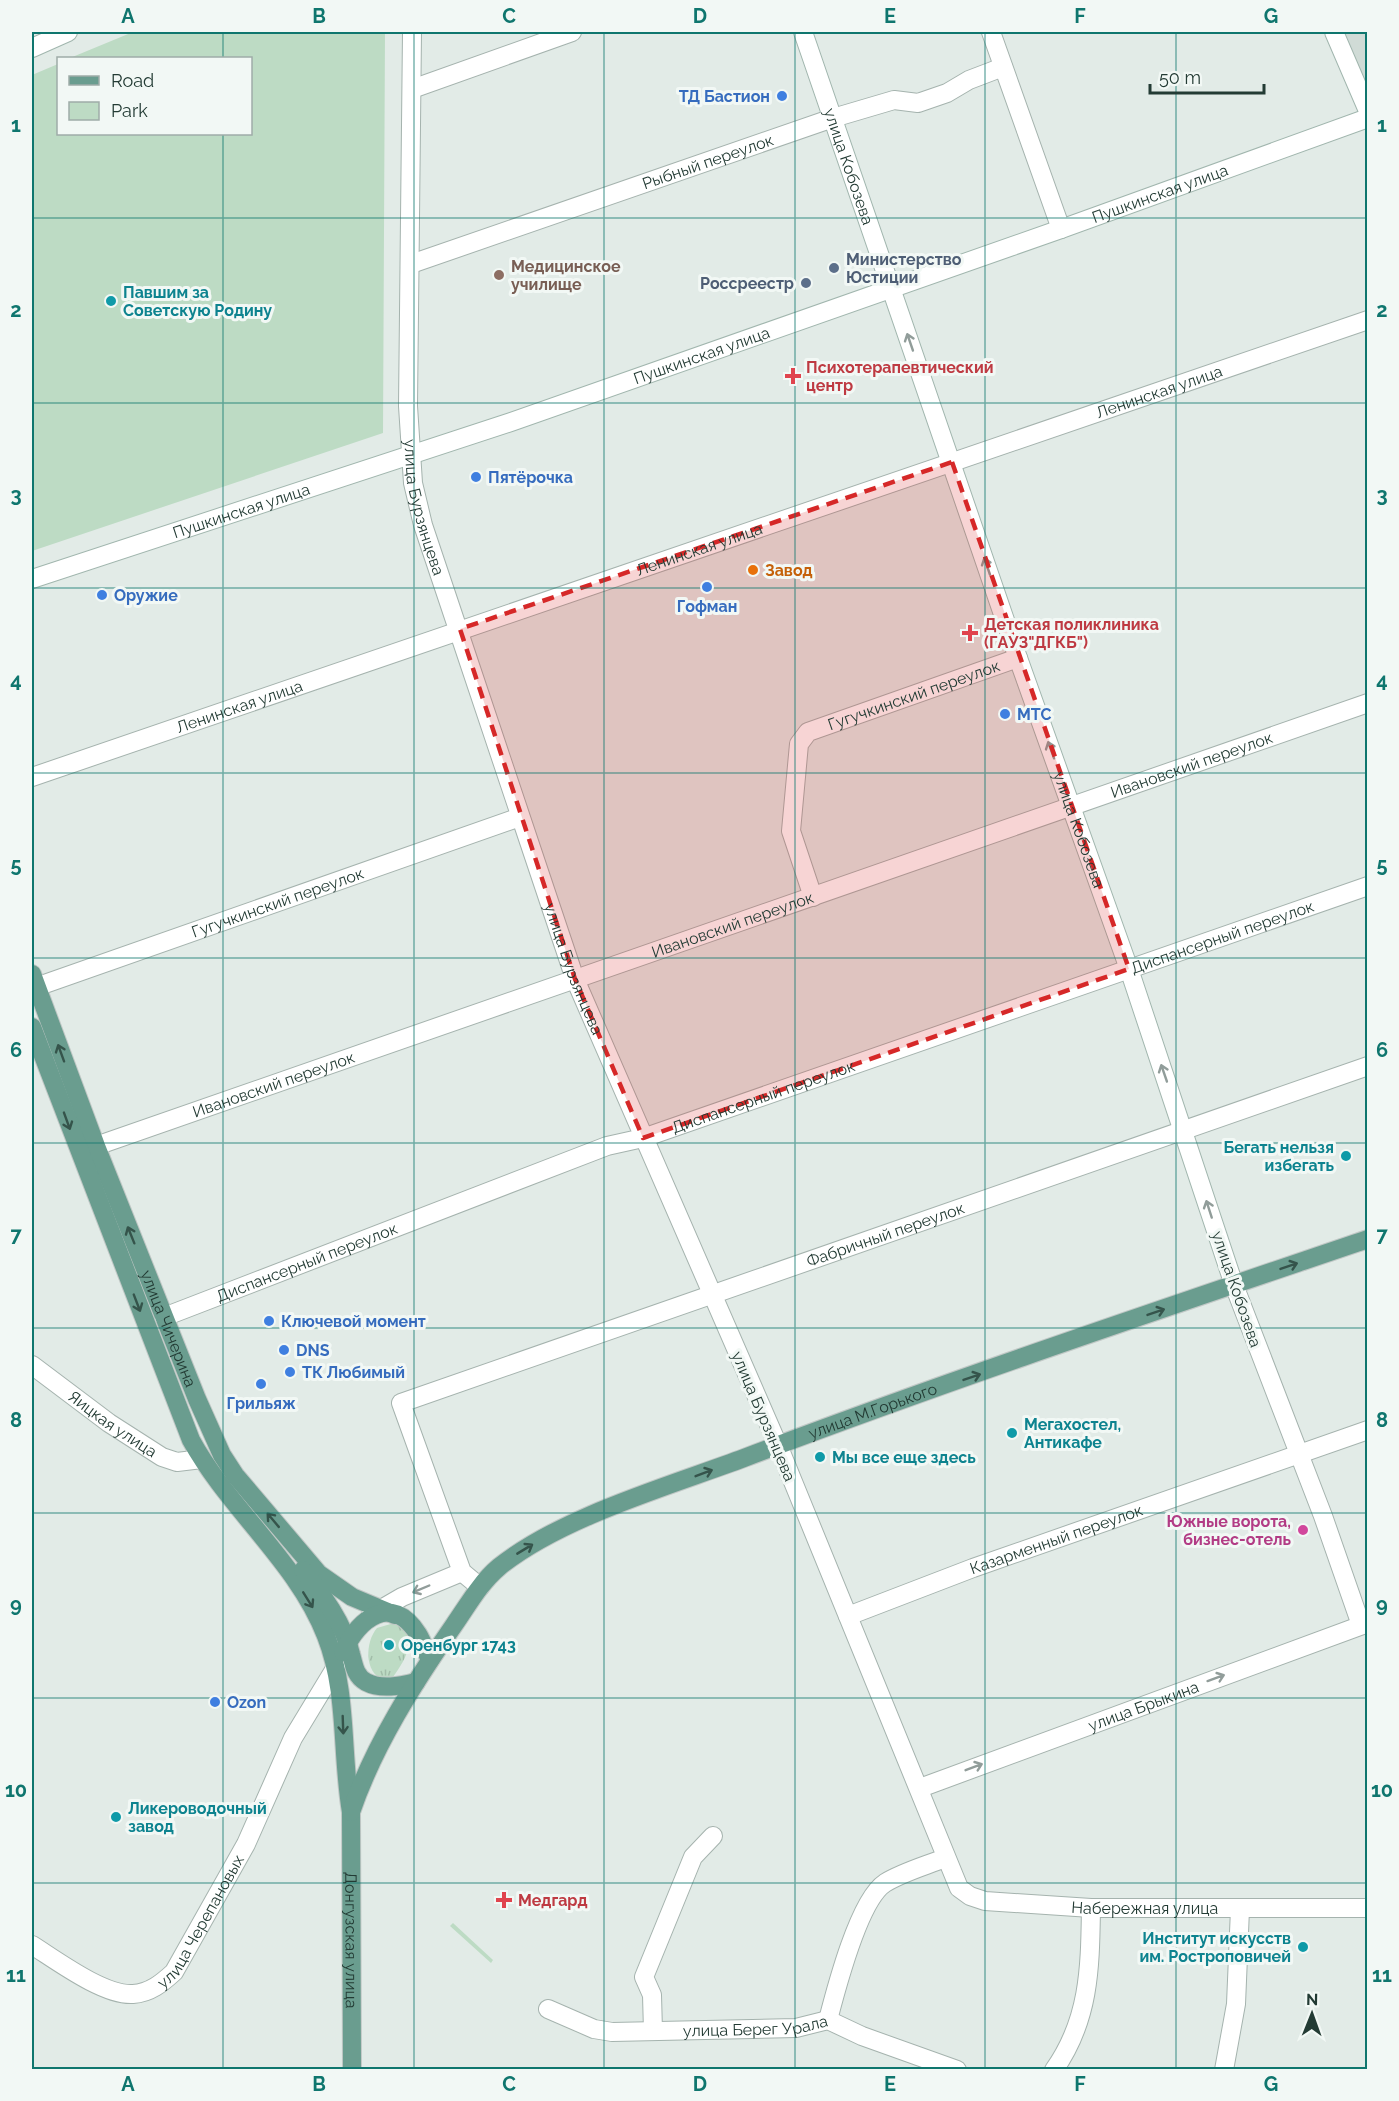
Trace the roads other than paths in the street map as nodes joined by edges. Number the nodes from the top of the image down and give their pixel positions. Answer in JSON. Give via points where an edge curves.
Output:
{"nodes":[{"id":1,"x":68,"y":32,"type":"edge"},
{"id":2,"x":412,"y":32,"type":"edge"},
{"id":3,"x":572,"y":32,"type":"edge"},
{"id":4,"x":803,"y":32,"type":"edge"},
{"id":5,"x":991,"y":32,"type":"edge"},
{"id":6,"x":1335,"y":32,"type":"edge"},
{"id":7,"x":32,"y":48,"type":"edge"},
{"id":8,"x":1003,"y":67,"type":"junction"},
{"id":9,"x":412,"y":89,"type":"junction"},
{"id":10,"x":1368,"y":111,"type":"edge"},
{"id":11,"x":833,"y":118,"type":"junction"},
{"id":12,"x":1368,"y":118,"type":"edge"},
{"id":13,"x":1061,"y":229,"type":"junction"},
{"id":14,"x":411,"y":264,"type":"junction"},
{"id":15,"x":891,"y":289,"type":"junction"},
{"id":16,"x":1368,"y":320,"type":"edge"},
{"id":17,"x":410,"y":456,"type":"junction"},
{"id":18,"x":952,"y":462,"type":"junction"},
{"id":19,"x":32,"y":579,"type":"edge"},
{"id":20,"x":460,"y":629,"type":"junction"},
{"id":21,"x":1018,"y":658,"type":"junction"},
{"id":22,"x":1368,"y":703,"type":"edge"},
{"id":23,"x":32,"y":777,"type":"edge"},
{"id":24,"x":1071,"y":806,"type":"junction"},
{"id":25,"x":520,"y":817,"type":"junction"},
{"id":26,"x":1368,"y":886,"type":"edge"},
{"id":27,"x":813,"y":897,"type":"junction"},
{"id":28,"x":1129,"y":969,"type":"junction"},
{"id":29,"x":575,"y":979,"type":"junction"},
{"id":30,"x":34,"y":980,"type":"edge"},
{"id":31,"x":32,"y":1027,"type":"edge"},
{"id":32,"x":1368,"y":1066,"type":"edge"},
{"id":33,"x":1183,"y":1129,"type":"junction"},
{"id":34,"x":643,"y":1138,"type":"junction"},
{"id":35,"x":96,"y":1146,"type":"junction"},
{"id":36,"x":1368,"y":1239,"type":"edge"},
{"id":37,"x":1234,"y":1285,"type":"junction"},
{"id":38,"x":710,"y":1293,"type":"junction"},
{"id":39,"x":164,"y":1317,"type":"junction"},
{"id":40,"x":32,"y":1365,"type":"edge"},
{"id":41,"x":1368,"y":1430,"type":"edge"},
{"id":42,"x":778,"y":1445,"type":"junction"},
{"id":43,"x":1300,"y":1455,"type":"junction"},
{"id":44,"x":202,"y":1459,"type":"junction"},
{"id":45,"x":261,"y":1536,"type":"junction"},
{"id":46,"x":462,"y":1572,"type":"junction"},
{"id":47,"x":480,"y":1587,"type":"junction"},
{"id":48,"x":382,"y":1613,"type":"junction"},
{"id":49,"x":848,"y":1616,"type":"junction"},
{"id":50,"x":1364,"y":1624,"type":"edge"},
{"id":51,"x":351,"y":1642,"type":"junction"},
{"id":52,"x":430,"y":1660,"type":"junction"},
{"id":53,"x":336,"y":1667,"type":"junction"},
{"id":54,"x":416,"y":1682,"type":"junction"},
{"id":55,"x":920,"y":1788,"type":"junction"},
{"id":56,"x":351,"y":1812,"type":"junction"},
{"id":57,"x":713,"y":1836,"type":"dead end"},
{"id":58,"x":945,"y":1858,"type":"junction"},
{"id":59,"x":1091,"y":1908,"type":"junction"},
{"id":60,"x":1368,"y":1908,"type":"edge"},
{"id":61,"x":1240,"y":1909,"type":"junction"},
{"id":62,"x":32,"y":1945,"type":"edge"},
{"id":63,"x":548,"y":2009,"type":"dead end"},
{"id":64,"x":828,"y":2020,"type":"junction"},
{"id":65,"x":653,"y":2031,"type":"junction"},
{"id":66,"x":352,"y":2070,"type":"edge"},
{"id":67,"x":957,"y":2070,"type":"edge"},
{"id":68,"x":1054,"y":2070,"type":"edge"},
{"id":69,"x":1224,"y":2070,"type":"edge"}],
"edges":[{"from":1,"to":7,"type":"street"},
{"from":2,"to":9,"type":"street","name":"улица Бурзянцева"},
{"from":3,"to":9,"type":"street"},
{"from":4,"to":11,"type":"street","name":"улица Кобозева"},
{"from":5,"to":8,"type":"street"},
{"from":6,"to":10,"type":"street"},
{"from":8,"to":11,"type":"street","name":"Рыбный переулок","via":[[918,103],[894,100]]},
{"from":8,"to":13,"type":"street"},
{"from":9,"to":14,"type":"street","name":"улица Бурзянцева"},
{"from":11,"to":14,"type":"street","name":"Рыбный переулок"},
{"from":11,"to":15,"type":"street","name":"улица Кобозева"},
{"from":12,"to":13,"type":"street","name":"Пушкинская улица"},
{"from":13,"to":15,"type":"street","name":"Пушкинская улица"},
{"from":14,"to":17,"type":"street","name":"улица Бурзянцева"},
{"from":15,"to":17,"type":"street","name":"Пушкинская улица"},
{"from":18,"to":15,"type":"street","name":"улица Кобозева","one_way":true},
{"from":16,"to":18,"type":"street","name":"Ленинская улица"},
{"from":17,"to":19,"type":"street","name":"Пушкинская улица"},
{"from":17,"to":20,"type":"street","name":"улица Бурзянцева","via":[[423,525]]},
{"from":18,"to":20,"type":"street","name":"Ленинская улица"},
{"from":21,"to":18,"type":"street","name":"улица Кобозева","one_way":true},
{"from":20,"to":23,"type":"street","name":"Ленинская улица"},
{"from":20,"to":25,"type":"street","name":"улица Бурзянцева"},
{"from":24,"to":21,"type":"street","name":"улица Кобозева","one_way":true},
{"from":21,"to":27,"type":"street","name":"Гугучкинский переулок","via":[[808,732],[799,744],[791,831]]},
{"from":22,"to":24,"type":"street","name":"Ивановский переулок"},
{"from":24,"to":27,"type":"street","name":"Ивановский переулок"},
{"from":24,"to":28,"type":"street","name":"улица Кобозева"},
{"from":25,"to":29,"type":"street","name":"улица Бурзянцева"},
{"from":25,"to":30,"type":"street","name":"Гугучкинский переулок"},
{"from":26,"to":28,"type":"street","name":"Диспансерный переулок"},
{"from":27,"to":29,"type":"street","name":"Ивановский переулок"},
{"from":33,"to":28,"type":"street","name":"улица Кобозева","one_way":true},
{"from":28,"to":34,"type":"street","name":"Диспансерный переулок"},
{"from":29,"to":34,"type":"street","name":"улица Бурзянцева"},
{"from":29,"to":35,"type":"street","name":"Ивановский переулок"},
{"from":35,"to":30,"type":"main road","name":"улица Чичерина","one_way":true},
{"from":31,"to":44,"type":"main road","name":"улица Чичерина","one_way":true,"via":[[172,1394]]},
{"from":32,"to":33,"type":"street","name":"Фабричный переулок"},
{"from":37,"to":33,"type":"street","name":"улица Кобозева","one_way":true},
{"from":33,"to":38,"type":"street","name":"Фабричный переулок"},
{"from":34,"to":38,"type":"street","name":"улица Бурзянцева"},
{"from":34,"to":39,"type":"street","name":"Диспансерный переулок","via":[[607,1146]]},
{"from":39,"to":35,"type":"main road","name":"улица Чичерина","one_way":true},
{"from":37,"to":36,"type":"main road","name":"улица М.Горького","one_way":true},
{"from":42,"to":37,"type":"main road","name":"улица М.Горького","one_way":true},
{"from":37,"to":43,"type":"street","name":"улица Кобозева"},
{"from":38,"to":42,"type":"street","name":"улица Бурзянцева"},
{"from":38,"to":46,"type":"street","name":"Фабричный переулок","via":[[401,1403]]},
{"from":48,"to":39,"type":"main road","name":"улица Чичерина","one_way":true,"via":[[319,1574],[235,1475],[200,1408]]},
{"from":40,"to":44,"type":"street","name":"Яицкая улица","via":[[162,1457],[177,1462]]},
{"from":41,"to":43,"type":"street","name":"Казарменный переулок"},
{"from":47,"to":42,"type":"main road","name":"улица М.Горького","one_way":true,"via":[[514,1556],[569,1526]]},
{"from":42,"to":49,"type":"street","name":"улица Бурзянцева"},
{"from":43,"to":49,"type":"street","name":"Казарменный переулок","via":[[961,1572]]},
{"from":43,"to":50,"type":"street","name":"улица Кобозева"},
{"from":44,"to":45,"type":"main road","name":"улица Чичерина"},
{"from":45,"to":51,"type":"main road","via":[[303,1570]]},
{"from":45,"to":53,"type":"main road","name":"улица Чичерина","one_way":true,"via":[[314,1610]]},
{"from":46,"to":47,"type":"street"},
{"from":46,"to":48,"type":"street","one_way":true},
{"from":47,"to":52,"type":"main road","name":"улица М.Горького"},
{"from":48,"to":51,"type":"main road"},
{"from":48,"to":52,"type":"main road","via":[[403,1619],[418,1634]]},
{"from":49,"to":55,"type":"street","name":"улица Бурзянцева"},
{"from":55,"to":50,"type":"street","name":"улица Брыкина","one_way":true},
{"from":51,"to":53,"type":"main road"},
{"from":51,"to":54,"type":"main road","via":[[358,1675],[365,1681],[390,1687]]},
{"from":52,"to":54,"type":"main road"},
{"from":53,"to":56,"type":"main road","name":"улица Чичерина","one_way":true},
{"from":53,"to":62,"type":"street","name":"улица Черепановых","via":[[293,1738],[246,1844],[174,1972],[146,1991],[119,1992],[79,1975]]},
{"from":54,"to":56,"type":"main road","via":[[363,1776]]},
{"from":55,"to":58,"type":"street","name":"улица Бурзянцева"},
{"from":56,"to":66,"type":"main road","name":"Донгузская улица"},
{"from":57,"to":65,"type":"street","via":[[693,1857],[644,1977],[652,1995]]},
{"from":58,"to":59,"type":"street","name":"Набережная улица","via":[[959,1888],[970,1896],[985,1901]]},
{"from":58,"to":64,"type":"street","via":[[883,1884],[871,1898],[852,1941]]},
{"from":59,"to":61,"type":"street","name":"Набережная улица"},
{"from":59,"to":68,"type":"street","via":[[1089,1980],[1076,2032]]},
{"from":60,"to":61,"type":"street","name":"Набережная улица"},
{"from":61,"to":69,"type":"street","via":[[1236,2004]]},
{"from":63,"to":65,"type":"street","name":"улица Берег Урала","via":[[594,2029]]},
{"from":64,"to":65,"type":"street","name":"улица Берег Урала","via":[[796,2028]]},
{"from":64,"to":67,"type":"street","name":"улица Берег Урала"}]}
